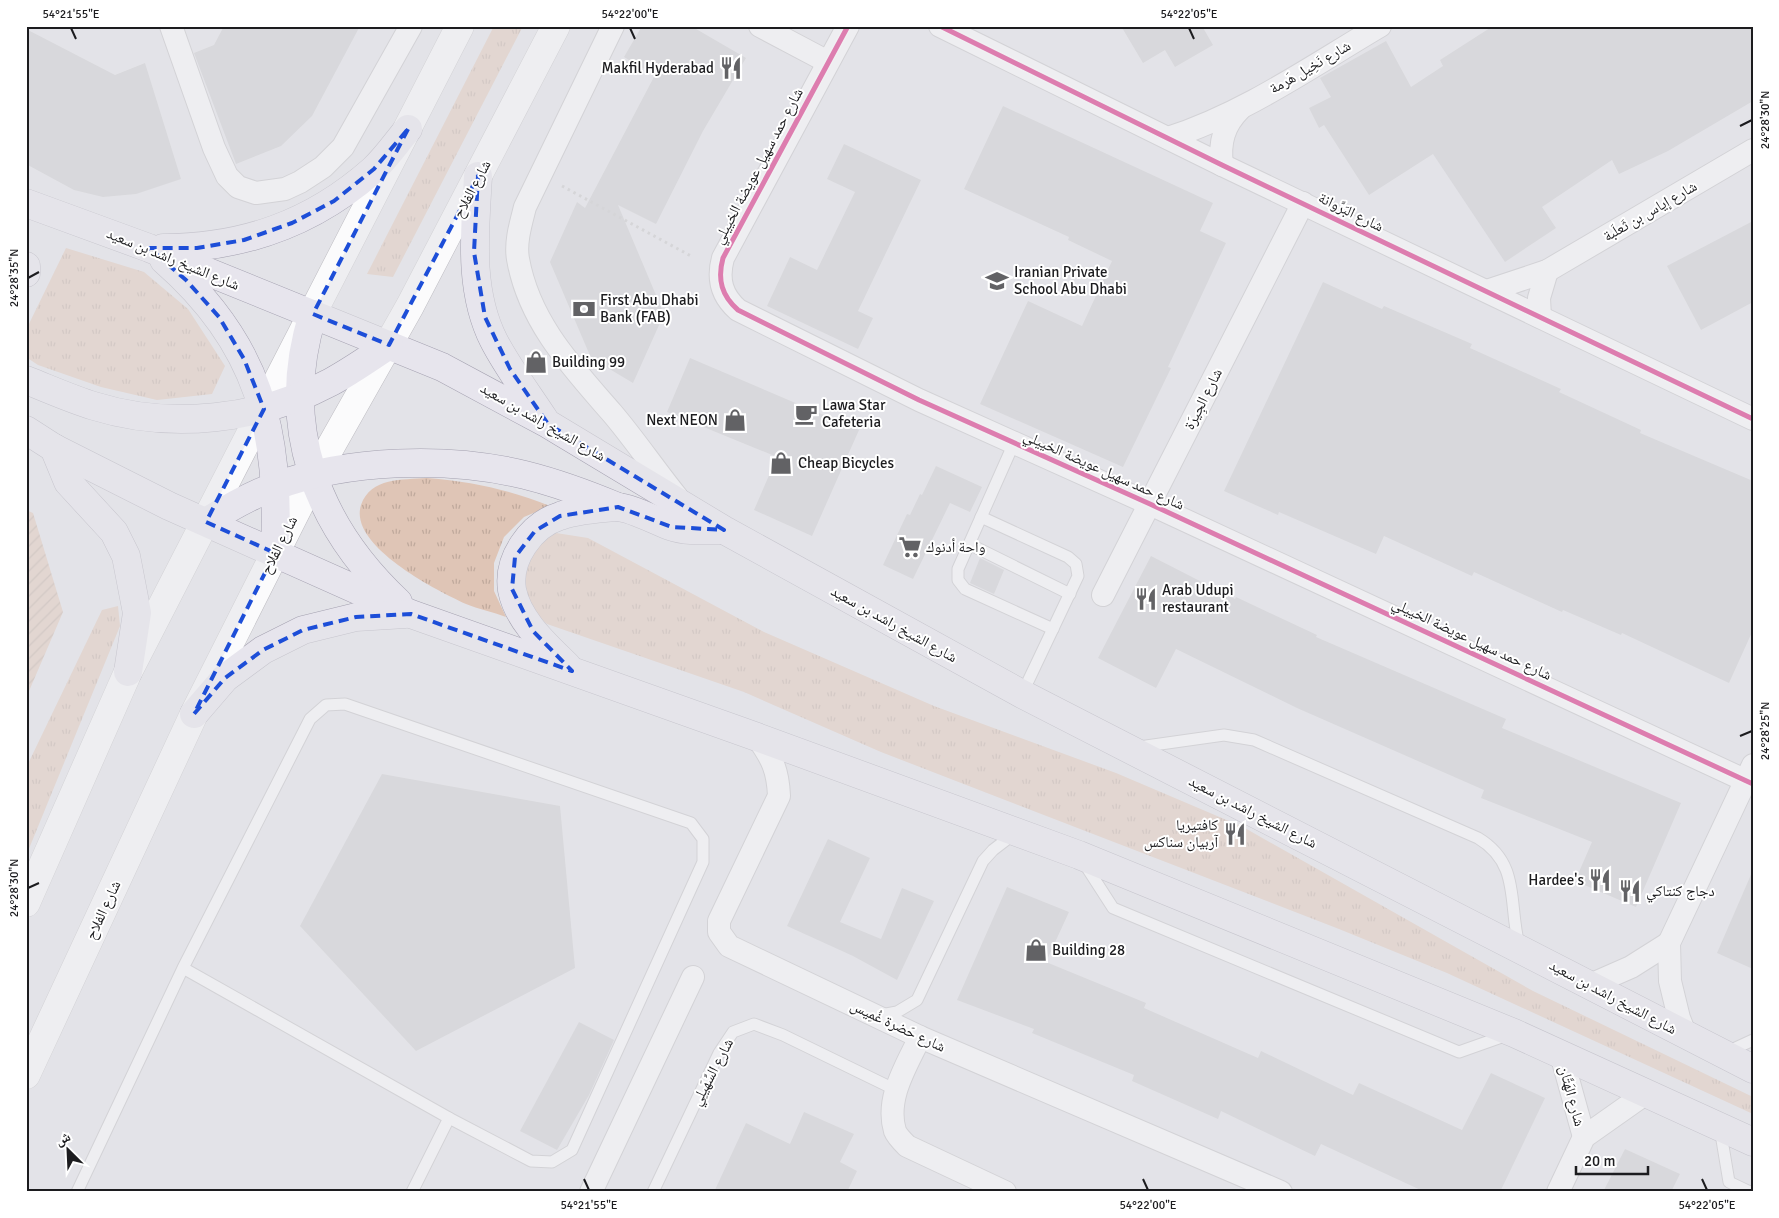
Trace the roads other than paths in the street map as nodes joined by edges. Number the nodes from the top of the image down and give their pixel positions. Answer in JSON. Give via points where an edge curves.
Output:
{"nodes":[{"id":1,"x":171,"y":26,"type":"edge"},
{"id":2,"x":412,"y":26,"type":"edge"},
{"id":3,"x":460,"y":26,"type":"edge"},
{"id":4,"x":556,"y":26,"type":"edge"},
{"id":5,"x":614,"y":26,"type":"edge"},
{"id":6,"x":760,"y":26,"type":"edge"},
{"id":7,"x":848,"y":26,"type":"edge"},
{"id":8,"x":940,"y":26,"type":"edge"},
{"id":9,"x":1380,"y":26,"type":"edge"},
{"id":10,"x":828,"y":62,"type":"junction"},
{"id":11,"x":1240,"y":108,"type":"junction"},
{"id":12,"x":408,"y":129,"type":"junction"},
{"id":13,"x":1168,"y":138,"type":"junction"},
{"id":14,"x":1753,"y":150,"type":"edge"},
{"id":15,"x":1222,"y":165,"type":"junction"},
{"id":16,"x":478,"y":176,"type":"junction"},
{"id":17,"x":1303,"y":203,"type":"junction"},
{"id":18,"x":26,"y":204,"type":"edge"},
{"id":19,"x":149,"y":248,"type":"junction"},
{"id":20,"x":26,"y":266,"type":"edge"},
{"id":21,"x":1547,"y":271,"type":"junction"},
{"id":22,"x":26,"y":273,"type":"edge"},
{"id":23,"x":1487,"y":291,"type":"junction"},
{"id":24,"x":313,"y":314,"type":"junction"},
{"id":25,"x":1540,"y":316,"type":"junction"},
{"id":26,"x":388,"y":345,"type":"junction"},
{"id":27,"x":26,"y":380,"type":"edge"},
{"id":28,"x":299,"y":397,"type":"junction"},
{"id":29,"x":264,"y":409,"type":"junction"},
{"id":30,"x":1753,"y":419,"type":"edge"},
{"id":31,"x":548,"y":424,"type":"junction"},
{"id":32,"x":26,"y":430,"type":"edge"},
{"id":33,"x":1014,"y":443,"type":"junction"},
{"id":34,"x":54,"y":448,"type":"junction"},
{"id":35,"x":314,"y":476,"type":"junction"},
{"id":36,"x":275,"y":486,"type":"junction"},
{"id":37,"x":1150,"y":504,"type":"junction"},
{"id":38,"x":684,"y":506,"type":"junction"},
{"id":39,"x":618,"y":507,"type":"junction"},
{"id":40,"x":981,"y":517,"type":"junction"},
{"id":41,"x":206,"y":522,"type":"junction"},
{"id":42,"x":724,"y":530,"type":"junction"},
{"id":43,"x":969,"y":544,"type":"junction"},
{"id":44,"x":275,"y":553,"type":"junction"},
{"id":45,"x":1070,"y":594,"type":"junction"},
{"id":46,"x":1103,"y":596,"type":"dead end"},
{"id":47,"x":411,"y":614,"type":"junction"},
{"id":48,"x":1053,"y":629,"type":"junction"},
{"id":49,"x":572,"y":670,"type":"junction"},
{"id":50,"x":128,"y":672,"type":"junction"},
{"id":51,"x":1022,"y":694,"type":"junction"},
{"id":52,"x":194,"y":714,"type":"junction"},
{"id":53,"x":757,"y":737,"type":"junction"},
{"id":54,"x":1126,"y":747,"type":"junction"},
{"id":55,"x":1750,"y":776,"type":"edge"},
{"id":56,"x":1016,"y":833,"type":"junction"},
{"id":57,"x":1079,"y":856,"type":"junction"},
{"id":58,"x":26,"y":904,"type":"edge"},
{"id":59,"x":1669,"y":942,"type":"junction"},
{"id":60,"x":1520,"y":949,"type":"junction"},
{"id":61,"x":183,"y":968,"type":"junction"},
{"id":62,"x":693,"y":977,"type":"dead end"},
{"id":63,"x":1590,"y":985,"type":"junction"},
{"id":64,"x":874,"y":1015,"type":"junction"},
{"id":65,"x":1514,"y":1033,"type":"junction"},
{"id":66,"x":1686,"y":1036,"type":"junction"},
{"id":67,"x":920,"y":1037,"type":"junction"},
{"id":68,"x":1753,"y":1040,"type":"edge"},
{"id":69,"x":1561,"y":1054,"type":"junction"},
{"id":70,"x":1722,"y":1055,"type":"junction"},
{"id":71,"x":1753,"y":1069,"type":"edge"},
{"id":72,"x":26,"y":1075,"type":"edge"},
{"id":73,"x":896,"y":1090,"type":"junction"},
{"id":74,"x":1645,"y":1094,"type":"junction"},
{"id":75,"x":449,"y":1118,"type":"junction"},
{"id":76,"x":1720,"y":1126,"type":"junction"},
{"id":77,"x":1584,"y":1137,"type":"junction"},
{"id":78,"x":1753,"y":1142,"type":"edge"},
{"id":79,"x":78,"y":1192,"type":"edge"},
{"id":80,"x":412,"y":1192,"type":"edge"},
{"id":81,"x":591,"y":1192,"type":"edge"},
{"id":82,"x":653,"y":1192,"type":"edge"},
{"id":83,"x":1005,"y":1192,"type":"edge"},
{"id":84,"x":1281,"y":1192,"type":"edge"},
{"id":85,"x":1558,"y":1192,"type":"edge"},
{"id":86,"x":1750,"y":1192,"type":"edge"}],
"edges":[{"from":1,"to":2,"type":"street","via":[[227,176],[238,187],[256,193],[285,189],[324,167],[343,146]]},
{"from":3,"to":12,"type":"main road"},
{"from":4,"to":16,"type":"main road","name":"شارع الفلاح"},
{"from":5,"to":38,"type":"street","via":[[525,207],[518,232],[517,258],[548,336]]},
{"from":6,"to":10,"type":"street"},
{"from":7,"to":10,"type":"street","name":"شارع حمد سهيل عويضة الخييلي"},
{"from":8,"to":13,"type":"street","name":"شارع البَرَّوانة"},
{"from":9,"to":11,"type":"street","name":"شارع نَخِيل هَرمة"},
{"from":10,"to":33,"type":"street","name":"شارع حمد سهيل عويضة الخييلي","via":[[723,258],[720,270],[724,292],[730,302],[749,316]]},
{"from":11,"to":13,"type":"street","name":"شارع نَخِيل هَرمة"},
{"from":11,"to":15,"type":"street","name":"شارع نَخِيل هَرمة","via":[[1223,134]]},
{"from":12,"to":19,"type":"main road","via":[[374,169],[334,201],[292,223],[244,240],[197,248]]},
{"from":12,"to":24,"type":"main road"},
{"from":13,"to":15,"type":"street","name":"شارع البَرَّوانة"},
{"from":14,"to":21,"type":"street","name":"شارع إياس بن ثَعلَبة"},
{"from":15,"to":17,"type":"street","name":"شارع البَرَّوانة"},
{"from":16,"to":26,"type":"main road","name":"شارع الفلاح"},
{"from":16,"to":31,"type":"main road","via":[[474,252],[484,317],[510,369]]},
{"from":17,"to":23,"type":"street","name":"شارع البَرَّوانة"},
{"from":17,"to":37,"type":"street","name":"شارع الجِيرَة"},
{"from":18,"to":19,"type":"main road","name":"شارع الشيخ راشد بن سعيد"},
{"from":19,"to":24,"type":"main road","name":"شارع الشيخ راشد بن سعيد"},
{"from":19,"to":29,"type":"main road","via":[[186,280],[219,317],[244,359]]},
{"from":20,"to":22,"type":"main road"},
{"from":21,"to":23,"type":"street","name":"شارع إياس بن ثَعلَبة"},
{"from":21,"to":25,"type":"street","via":[[1539,298]]},
{"from":23,"to":25,"type":"street","name":"شارع البَرَّوانة"},
{"from":24,"to":26,"type":"main road","name":"شارع الشيخ راشد بن سعيد"},
{"from":24,"to":28,"type":"main road","via":[[303,350]]},
{"from":24,"to":29,"type":"main road"},
{"from":25,"to":30,"type":"street","name":"شارع البَرَّوانة"},
{"from":26,"to":28,"type":"main road","via":[[330,383]]},
{"from":26,"to":31,"type":"main road","name":"شارع الشيخ راشد بن سعيد","via":[[451,371]]},
{"from":26,"to":35,"type":"main road","name":"شارع الفلاح"},
{"from":27,"to":29,"type":"main road","via":[[94,406],[141,417],[215,417]]},
{"from":28,"to":29,"type":"main road"},
{"from":28,"to":35,"type":"main road","via":[[300,424]]},
{"from":29,"to":36,"type":"main road"},
{"from":29,"to":41,"type":"main road"},
{"from":31,"to":38,"type":"main road","name":"شارع الشيخ راشد بن سعيد"},
{"from":32,"to":34,"type":"main road"},
{"from":33,"to":37,"type":"street","name":"شارع حمد سهيل عويضة الخييلي"},
{"from":33,"to":40,"type":"lane"},
{"from":34,"to":41,"type":"main road"},
{"from":34,"to":50,"type":"main road","via":[[68,482],[114,532],[126,556],[137,613]]},
{"from":35,"to":36,"type":"main road"},
{"from":35,"to":39,"type":"main road","via":[[372,466],[422,463],[473,466],[523,474],[572,488]]},
{"from":35,"to":44,"type":"main road","name":"شارع الفلاح"},
{"from":35,"to":47,"type":"main road","via":[[339,532],[361,562]]},
{"from":36,"to":41,"type":"main road"},
{"from":36,"to":44,"type":"main road"},
{"from":37,"to":46,"type":"street","name":"شارع الجِيرَة"},
{"from":37,"to":55,"type":"street","name":"شارع حمد سهيل عويضة الخييلي"},
{"from":38,"to":42,"type":"main road","name":"شارع الشيخ راشد بن سعيد"},
{"from":39,"to":42,"type":"main road","via":[[672,527]]},
{"from":39,"to":49,"type":"main road","via":[[560,516],[535,531],[515,557],[512,589],[518,607],[533,631]]},
{"from":40,"to":43,"type":"lane"},
{"from":40,"to":45,"type":"lane","via":[[1073,560],[1078,576]]},
{"from":41,"to":44,"type":"main road"},
{"from":41,"to":50,"type":"main road"},
{"from":42,"to":51,"type":"main road","name":"شارع الشيخ راشد بن سعيد"},
{"from":43,"to":45,"type":"lane"},
{"from":43,"to":48,"type":"lane","via":[[958,569],[961,585]]},
{"from":44,"to":47,"type":"main road"},
{"from":44,"to":52,"type":"main road","name":"شارع الفلاح"},
{"from":45,"to":48,"type":"lane"},
{"from":47,"to":49,"type":"main road"},
{"from":47,"to":52,"type":"main road","via":[[356,617],[303,630],[263,650],[225,678]]},
{"from":48,"to":51,"type":"lane"},
{"from":49,"to":53,"type":"main road"},
{"from":50,"to":58,"type":"main road"},
{"from":51,"to":54,"type":"main road","name":"شارع الشيخ راشد بن سعيد"},
{"from":52,"to":72,"type":"main road","name":"شارع الفلاح"},
{"from":53,"to":56,"type":"main road"},
{"from":53,"to":64,"type":"street","name":"شارع حَضرة غُمِيس","via":[[778,776],[778,796],[720,921],[719,932],[729,946]]},
{"from":54,"to":60,"type":"main road","name":"شارع الشيخ راشد بن سعيد"},
{"from":54,"to":60,"type":"lane","via":[[1160,746],[1224,734],[1254,740],[1478,838],[1495,850],[1506,867]]},
{"from":55,"to":59,"type":"street"},
{"from":56,"to":57,"type":"main road"},
{"from":56,"to":64,"type":"lane","via":[[983,861],[917,1000],[897,1012]]},
{"from":57,"to":65,"type":"main road"},
{"from":57,"to":65,"type":"lane","via":[[1113,908],[1459,1052]]},
{"from":59,"to":63,"type":"street","via":[[1632,967]]},
{"from":59,"to":66,"type":"street","via":[[1670,981]]},
{"from":60,"to":63,"type":"main road","name":"شارع الشيخ راشد بن سعيد"},
{"from":61,"to":75,"type":"lane"},
{"from":61,"to":75,"type":"lane","via":[[310,719],[326,705],[345,704],[690,823],[703,838],[703,862],[572,1150],[552,1162],[531,1161]]},
{"from":61,"to":79,"type":"lane"},
{"from":62,"to":81,"type":"street"},
{"from":63,"to":66,"type":"main road","name":"شارع الشيخ راشد بن سعيد"},
{"from":64,"to":67,"type":"street","name":"شارع حَضرة غُمِيس"},
{"from":65,"to":69,"type":"main road"},
{"from":66,"to":70,"type":"main road","name":"شارع الشيخ راشد بن سعيد"},
{"from":67,"to":73,"type":"street"},
{"from":67,"to":84,"type":"street","name":"شارع حَضرة غُمِيس"},
{"from":68,"to":70,"type":"lane"},
{"from":69,"to":74,"type":"main road"},
{"from":69,"to":77,"type":"street","name":"شارع الهَتَّان"},
{"from":70,"to":71,"type":"main road","name":"شارع الشيخ راشد بن سعيد"},
{"from":73,"to":82,"type":"lane","name":"شارع السِّهَيلِي","via":[[754,1024],[733,1032],[719,1053]]},
{"from":73,"to":83,"type":"street","via":[[892,1113],[895,1132],[907,1146]]},
{"from":74,"to":76,"type":"main road"},
{"from":74,"to":77,"type":"street","name":"شارع الهَتَّان"},
{"from":75,"to":80,"type":"lane"},
{"from":76,"to":78,"type":"main road"},
{"from":76,"to":86,"type":"lane","via":[[1728,1182]]},
{"from":77,"to":85,"type":"street","name":"شارع الهَتَّان"}]}
